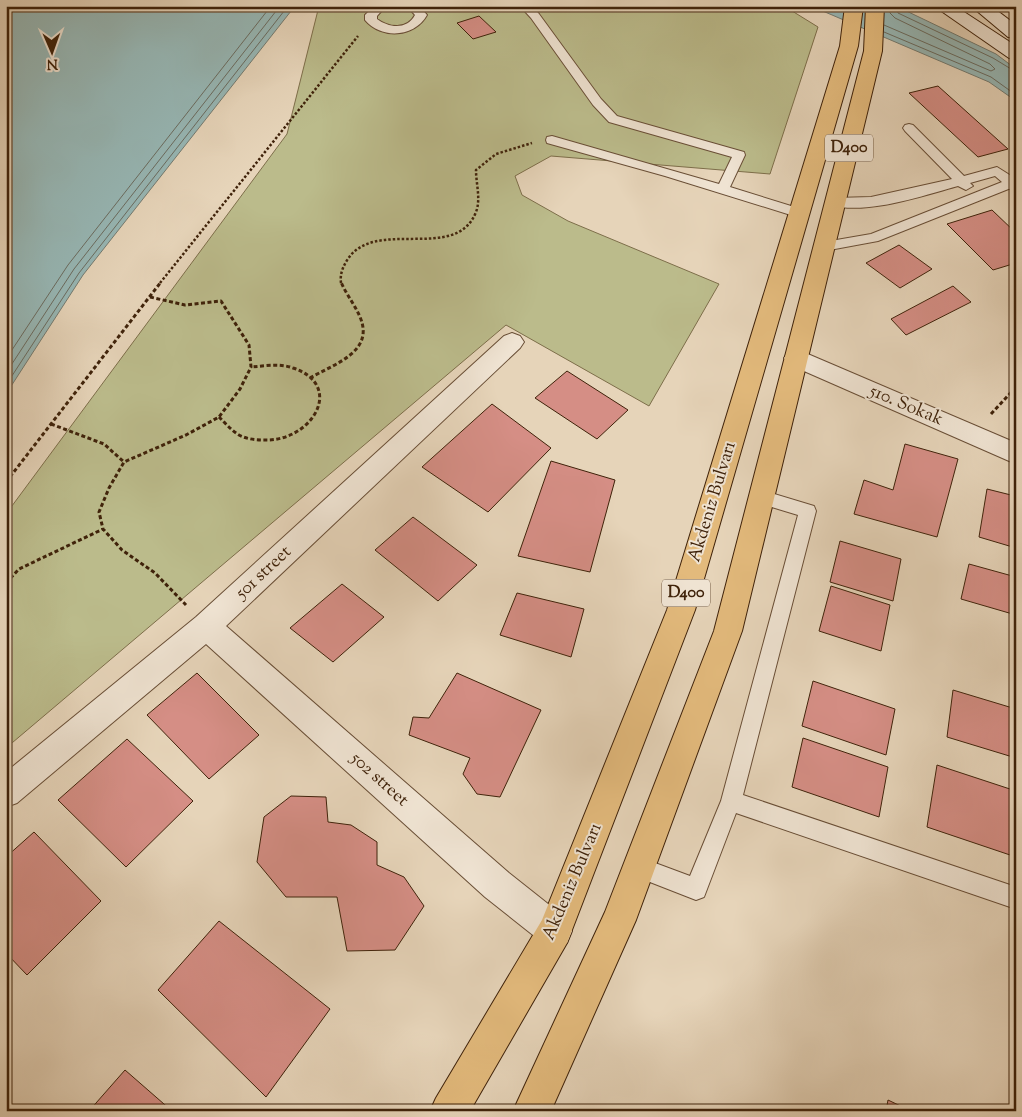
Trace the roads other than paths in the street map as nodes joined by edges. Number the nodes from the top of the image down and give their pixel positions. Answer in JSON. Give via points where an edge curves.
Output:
{"nodes":[{"id":1,"x":381,"y":6,"type":"edge"},
{"id":2,"x":434,"y":6,"type":"edge"},
{"id":3,"x":525,"y":6,"type":"edge"},
{"id":4,"x":854,"y":6,"type":"edge"},
{"id":5,"x":876,"y":6,"type":"edge"},
{"id":6,"x":943,"y":6,"type":"edge"},
{"id":7,"x":980,"y":6,"type":"edge"},
{"id":8,"x":991,"y":6,"type":"edge"},
{"id":9,"x":415,"y":7,"type":"edge"},
{"id":10,"x":1008,"y":29,"type":"edge"},
{"id":11,"x":861,"y":48,"type":"junction"},
{"id":12,"x":1016,"y":54,"type":"edge"},
{"id":13,"x":909,"y":128,"type":"dead end"},
{"id":14,"x":552,"y":140,"type":"road end"},
{"id":15,"x":960,"y":180,"type":"junction"},
{"id":16,"x":1014,"y":183,"type":"edge"},
{"id":17,"x":723,"y":189,"type":"junction"},
{"id":18,"x":977,"y":197,"type":"junction"},
{"id":19,"x":835,"y":202,"type":"junction"},
{"id":20,"x":799,"y":213,"type":"junction"},
{"id":21,"x":824,"y":246,"type":"junction"},
{"id":22,"x":512,"y":342,"type":"dead end"},
{"id":23,"x":796,"y":358,"type":"junction"},
{"id":24,"x":1016,"y":454,"type":"edge"},
{"id":25,"x":761,"y":498,"type":"junction"},
{"id":26,"x":206,"y":626,"type":"junction"},
{"id":27,"x":6,"y":792,"type":"edge"},
{"id":28,"x":731,"y":801,"type":"junction"},
{"id":29,"x":639,"y":868,"type":"junction"},
{"id":30,"x":1016,"y":898,"type":"edge"},
{"id":31,"x":555,"y":931,"type":"junction"},
{"id":32,"x":449,"y":1111,"type":"edge"},
{"id":33,"x":532,"y":1111,"type":"edge"}],
"edges":[{"from":1,"to":9,"type":"lane","via":[[371,14],[371,20],[387,30],[411,27],[419,21],[421,15]]},
{"from":2,"to":9,"type":"lane"},
{"from":3,"to":17,"type":"lane","via":[[613,119],[740,155]]},
{"from":4,"to":11,"type":"highway","name":"Akdeniz Bulvarı","number":"D400"},
{"from":5,"to":11,"type":"highway","name":"Akdeniz Bulvarı","number":"D400"},
{"from":6,"to":12,"type":"street"},
{"from":7,"to":10,"type":"street"},
{"from":8,"to":10,"type":"street"},
{"from":11,"to":19,"type":"highway","name":"Akdeniz Bulvarı","number":"D400"},
{"from":11,"to":20,"type":"highway","name":"Akdeniz Bulvarı","number":"D400"},
{"from":13,"to":15,"type":"lane"},
{"from":14,"to":17,"type":"lane"},
{"from":15,"to":16,"type":"lane","via":[[997,172]]},
{"from":15,"to":18,"type":"lane"},
{"from":15,"to":19,"type":"lane","via":[[851,204]]},
{"from":16,"to":18,"type":"lane"},
{"from":17,"to":20,"type":"lane"},
{"from":18,"to":21,"type":"lane","via":[[873,238]]},
{"from":19,"to":21,"type":"highway","name":"Akdeniz Bulvarı","number":"D400"},
{"from":20,"to":31,"type":"highway","name":"Akdeniz Bulvarı","number":"D400","via":[[681,610]]},
{"from":21,"to":23,"type":"highway","name":"Akdeniz Bulvarı","number":"D400"},
{"from":22,"to":26,"type":"street","name":"501 street"},
{"from":23,"to":24,"type":"street","name":"510. Sokak"},
{"from":23,"to":25,"type":"highway","name":"Akdeniz Bulvarı","number":"D400"},
{"from":25,"to":28,"type":"lane","via":[[808,511]]},
{"from":25,"to":29,"type":"highway","name":"Akdeniz Bulvarı","number":"D400","via":[[728,631]]},
{"from":26,"to":27,"type":"street","name":"501 street"},
{"from":26,"to":31,"type":"street","name":"502 street","via":[[497,885]]},
{"from":28,"to":29,"type":"lane","via":[[696,889]]},
{"from":28,"to":30,"type":"lane"},
{"from":29,"to":33,"type":"highway","name":"Akdeniz Bulvarı","number":"D400","via":[[619,920]]},
{"from":31,"to":32,"type":"highway","name":"Akdeniz Bulvarı","number":"D400"}]}
